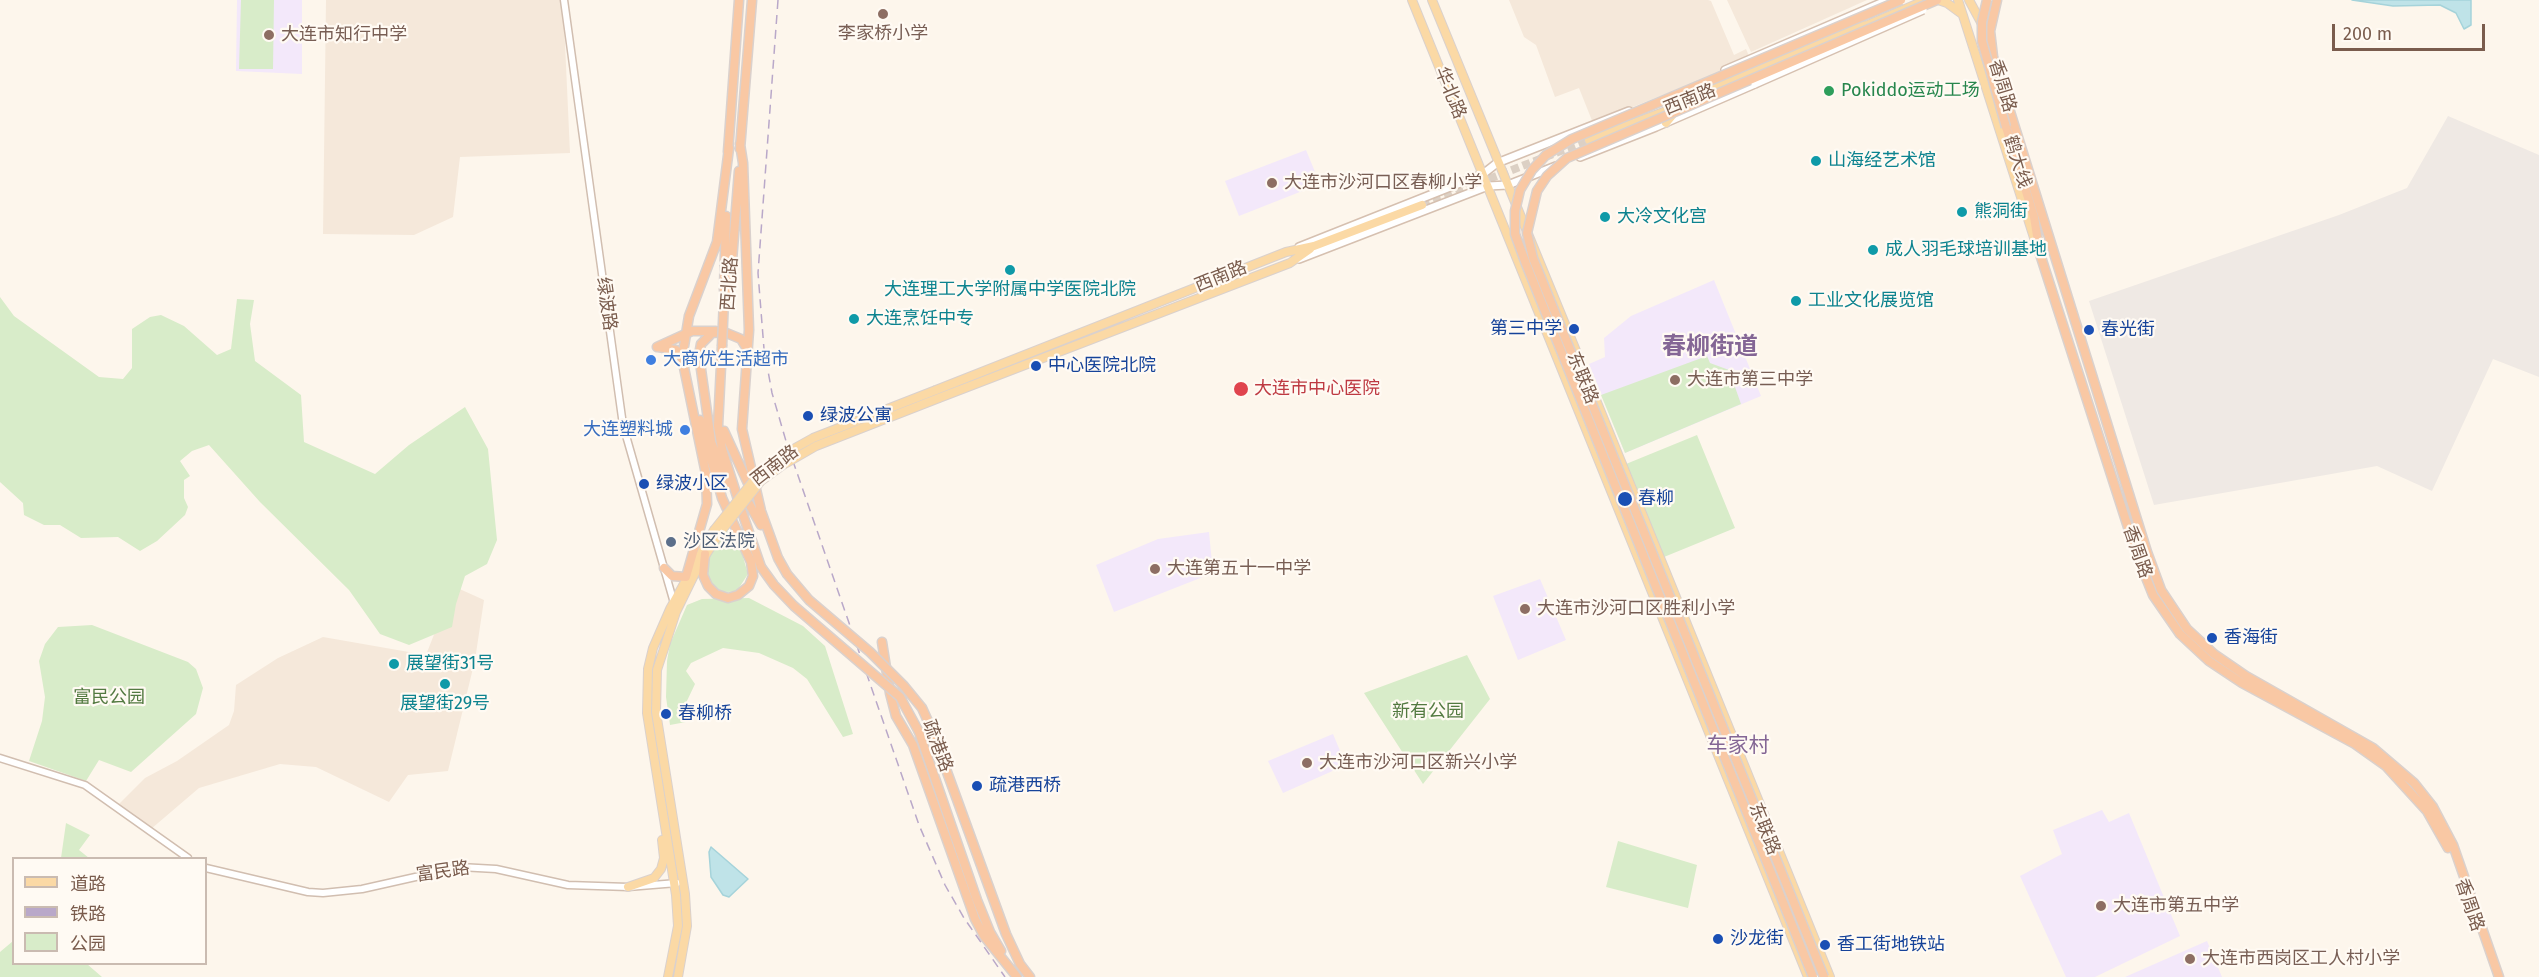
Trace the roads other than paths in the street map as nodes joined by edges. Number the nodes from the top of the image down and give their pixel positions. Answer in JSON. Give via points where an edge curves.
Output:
{"nodes":[{"id":1,"x":564,"y":0,"type":"edge"},
{"id":2,"x":739,"y":0,"type":"edge"},
{"id":3,"x":752,"y":0,"type":"edge"},
{"id":4,"x":1412,"y":0,"type":"edge"},
{"id":5,"x":1432,"y":0,"type":"edge"},
{"id":6,"x":1888,"y":0,"type":"edge"},
{"id":7,"x":1901,"y":0,"type":"edge"},
{"id":8,"x":1914,"y":0,"type":"edge"},
{"id":9,"x":1926,"y":0,"type":"edge"},
{"id":10,"x":1938,"y":0,"type":"edge"},
{"id":11,"x":1958,"y":0,"type":"edge"},
{"id":12,"x":1969,"y":0,"type":"edge"},
{"id":13,"x":1987,"y":0,"type":"edge"},
{"id":14,"x":1997,"y":0,"type":"edge"},
{"id":15,"x":1964,"y":17,"type":"junction"},
{"id":16,"x":1993,"y":57,"type":"junction"},
{"id":17,"x":1734,"y":83,"type":"junction"},
{"id":18,"x":1692,"y":84,"type":"junction"},
{"id":19,"x":1753,"y":85,"type":"junction"},
{"id":20,"x":1656,"y":100,"type":"junction"},
{"id":21,"x":1679,"y":104,"type":"junction"},
{"id":22,"x":1666,"y":123,"type":"junction"},
{"id":23,"x":1589,"y":140,"type":"tunnel mouth"},
{"id":24,"x":740,"y":144,"type":"junction"},
{"id":25,"x":729,"y":148,"type":"junction"},
{"id":26,"x":1497,"y":163,"type":"junction"},
{"id":27,"x":1483,"y":174,"type":"junction"},
{"id":28,"x":1508,"y":185,"type":"junction"},
{"id":29,"x":1488,"y":186,"type":"junction"},
{"id":30,"x":1422,"y":205,"type":"tunnel mouth"},
{"id":31,"x":1314,"y":246,"type":"junction"},
{"id":32,"x":1286,"y":252,"type":"junction"},
{"id":33,"x":2040,"y":254,"type":"junction"},
{"id":34,"x":1290,"y":263,"type":"junction"},
{"id":35,"x":726,"y":299,"type":"junction"},
{"id":36,"x":716,"y":331,"type":"junction"},
{"id":37,"x":685,"y":334,"type":"junction"},
{"id":38,"x":724,"y":346,"type":"junction"},
{"id":39,"x":747,"y":350,"type":"junction"},
{"id":40,"x":682,"y":358,"type":"junction"},
{"id":41,"x":687,"y":381,"type":"junction"},
{"id":42,"x":938,"y":394,"type":"junction"},
{"id":43,"x":696,"y":405,"type":"junction"},
{"id":44,"x":724,"y":431,"type":"junction"},
{"id":45,"x":711,"y":441,"type":"junction"},
{"id":46,"x":761,"y":511,"type":"junction"},
{"id":47,"x":716,"y":532,"type":"junction"},
{"id":48,"x":705,"y":554,"type":"junction"},
{"id":49,"x":778,"y":558,"type":"junction"},
{"id":50,"x":761,"y":567,"type":"junction"},
{"id":51,"x":664,"y":568,"type":"junction"},
{"id":52,"x":686,"y":577,"type":"junction"},
{"id":53,"x":674,"y":603,"type":"junction"},
{"id":54,"x":882,"y":642,"type":"dead end"},
{"id":55,"x":0,"y":758,"type":"edge"},
{"id":56,"x":664,"y":817,"type":"junction"},
{"id":57,"x":187,"y":857,"type":"edge"},
{"id":58,"x":207,"y":868,"type":"edge"},
{"id":59,"x":674,"y":883,"type":"junction"},
{"id":60,"x":683,"y":883,"type":"junction"},
{"id":61,"x":628,"y":887,"type":"junction"},
{"id":62,"x":668,"y":977,"type":"edge"},
{"id":63,"x":678,"y":977,"type":"edge"},
{"id":64,"x":1017,"y":977,"type":"edge"},
{"id":65,"x":1030,"y":977,"type":"edge"},
{"id":66,"x":1808,"y":977,"type":"edge"},
{"id":67,"x":1813,"y":977,"type":"edge"},
{"id":68,"x":1824,"y":977,"type":"edge"},
{"id":69,"x":1830,"y":977,"type":"edge"},
{"id":70,"x":2494,"y":977,"type":"edge"},
{"id":71,"x":2499,"y":977,"type":"edge"}],
"edges":[{"from":1,"to":51,"type":"street","name":"绿波路","via":[[623,425]]},
{"from":2,"to":25,"type":"highway","name":"西北路"},
{"from":3,"to":24,"type":"highway","name":"西北路"},
{"from":4,"to":27,"type":"main road","name":"华北路"},
{"from":5,"to":26,"type":"main road","name":"华北路"},
{"from":6,"to":18,"type":"main road","name":"西南路","bridge":true},
{"from":7,"to":67,"type":"highway","name":"东联路","bridge":true,"via":[[1564,143],[1532,170],[1520,190],[1515,211],[1515,234],[1526,264]]},
{"from":8,"to":21,"type":"main road","name":"西南路"},
{"from":9,"to":17,"type":"main road","name":"西南路"},
{"from":10,"to":15,"type":"main road"},
{"from":10,"to":19,"type":"main road","name":"西南路","bridge":true,"via":[[1909,17]]},
{"from":10,"to":68,"type":"highway","name":"东联路","bridge":true,"via":[[1576,153],[1553,170],[1537,191],[1527,233],[1542,280]]},
{"from":11,"to":15,"type":"main road","name":"香周路"},
{"from":12,"to":16,"type":"main road","name":"香周路"},
{"from":13,"to":33,"type":"highway","name":"鹤大线","bridge":true,"via":[[1982,41],[2034,217]]},
{"from":14,"to":16,"type":"highway","via":[[1990,31]]},
{"from":15,"to":33,"type":"main road","name":"香周路"},
{"from":16,"to":71,"type":"highway","name":"香周路","via":[[2161,590],[2187,629],[2214,654],[2373,748],[2414,783],[2450,838]]},
{"from":17,"to":19,"type":"main road"},
{"from":17,"to":21,"type":"main road","name":"西南路"},
{"from":18,"to":20,"type":"main road","name":"西南路"},
{"from":18,"to":21,"type":"main road"},
{"from":19,"to":22,"type":"main road","name":"西南路"},
{"from":20,"to":21,"type":"main road"},
{"from":20,"to":26,"type":"main road","name":"西南路"},
{"from":21,"to":22,"type":"main road"},
{"from":21,"to":23,"type":"main road","name":"西南路"},
{"from":22,"to":28,"type":"main road","name":"西南路"},
{"from":24,"to":35,"type":"highway","name":"西北路"},
{"from":24,"to":39,"type":"highway"},
{"from":25,"to":35,"type":"highway","name":"西北路"},
{"from":25,"to":37,"type":"highway","via":[[717,243]]},
{"from":26,"to":27,"type":"main road","name":"西南路"},
{"from":26,"to":28,"type":"main road","name":"华北路"},
{"from":27,"to":29,"type":"main road","name":"华北路"},
{"from":27,"to":32,"type":"main road","name":"西南路"},
{"from":28,"to":29,"type":"main road","name":"西南路"},
{"from":28,"to":69,"type":"main road","name":"华北路"},
{"from":29,"to":34,"type":"main road","name":"西南路"},
{"from":29,"to":66,"type":"main road","name":"华北路"},
{"from":30,"to":31,"type":"main road","name":"西南路"},
{"from":31,"to":32,"type":"main road","name":"西南路"},
{"from":31,"to":34,"type":"main road","name":"西南路"},
{"from":32,"to":42,"type":"main road","name":"西南路"},
{"from":33,"to":70,"type":"highway","name":"香周路","via":[[2153,595],[2180,634],[2209,661],[2355,744],[2409,788],[2448,848]]},
{"from":34,"to":42,"type":"main road","name":"西南路"},
{"from":35,"to":38,"type":"highway","name":"西北路"},
{"from":36,"to":37,"type":"highway"},
{"from":36,"to":39,"type":"highway","via":[[741,339]]},
{"from":36,"to":45,"type":"highway","via":[[701,344],[699,355]]},
{"from":37,"to":40,"type":"highway"},
{"from":37,"to":40,"type":"highway","via":[[657,347],[676,350]]},
{"from":38,"to":44,"type":"highway","name":"西北路"},
{"from":38,"to":50,"type":"highway","name":"西北路","via":[[718,426]]},
{"from":39,"to":46,"type":"highway","via":[[742,429]]},
{"from":40,"to":41,"type":"highway"},
{"from":41,"to":43,"type":"highway"},
{"from":41,"to":52,"type":"highway","via":[[707,489],[703,520]]},
{"from":42,"to":47,"type":"main road","name":"西南路","bridge":true,"via":[[795,448],[757,476]]},
{"from":43,"to":45,"type":"highway"},
{"from":43,"to":48,"type":"highway","via":[[722,498],[751,562],[753,576],[749,586],[738,595],[716,594],[703,575]]},
{"from":44,"to":46,"type":"highway"},
{"from":44,"to":49,"type":"highway","name":"西北路","via":[[740,486]]},
{"from":45,"to":50,"type":"highway"},
{"from":46,"to":49,"type":"highway"},
{"from":47,"to":48,"type":"main road","name":"西南路"},
{"from":47,"to":52,"type":"main road","name":"西南路"},
{"from":48,"to":60,"type":"main road","name":"西南路","via":[[676,612],[657,670],[656,712]]},
{"from":49,"to":65,"type":"highway","name":"疏港路","bridge":true,"via":[[809,600],[870,652],[922,708],[1002,923]]},
{"from":50,"to":64,"type":"highway","bridge":true,"via":[[795,606],[900,697],[919,732],[990,932]]},
{"from":51,"to":52,"type":"highway","via":[[672,576]]},
{"from":51,"to":53,"type":"street","name":"绿波路"},
{"from":52,"to":53,"type":"main road","name":"西南路"},
{"from":53,"to":56,"type":"main road","name":"西南路","via":[[653,648],[646,695]]},
{"from":54,"to":64,"type":"highway","via":[[896,716],[913,745],[975,919]]},
{"from":55,"to":57,"type":"street","via":[[85,785]]},
{"from":56,"to":59,"type":"main road","name":"西南路"},
{"from":56,"to":61,"type":"main road","via":[[661,869],[654,878]]},
{"from":58,"to":61,"type":"street","name":"富民路","via":[[316,892],[362,889],[459,867],[496,869],[568,885]]},
{"from":59,"to":60,"type":"street","name":"富民路"},
{"from":59,"to":61,"type":"street","name":"富民路"},
{"from":59,"to":62,"type":"main road","name":"西南路","via":[[678,926]]},
{"from":60,"to":63,"type":"main road","name":"西南路","via":[[687,926]]}]}
